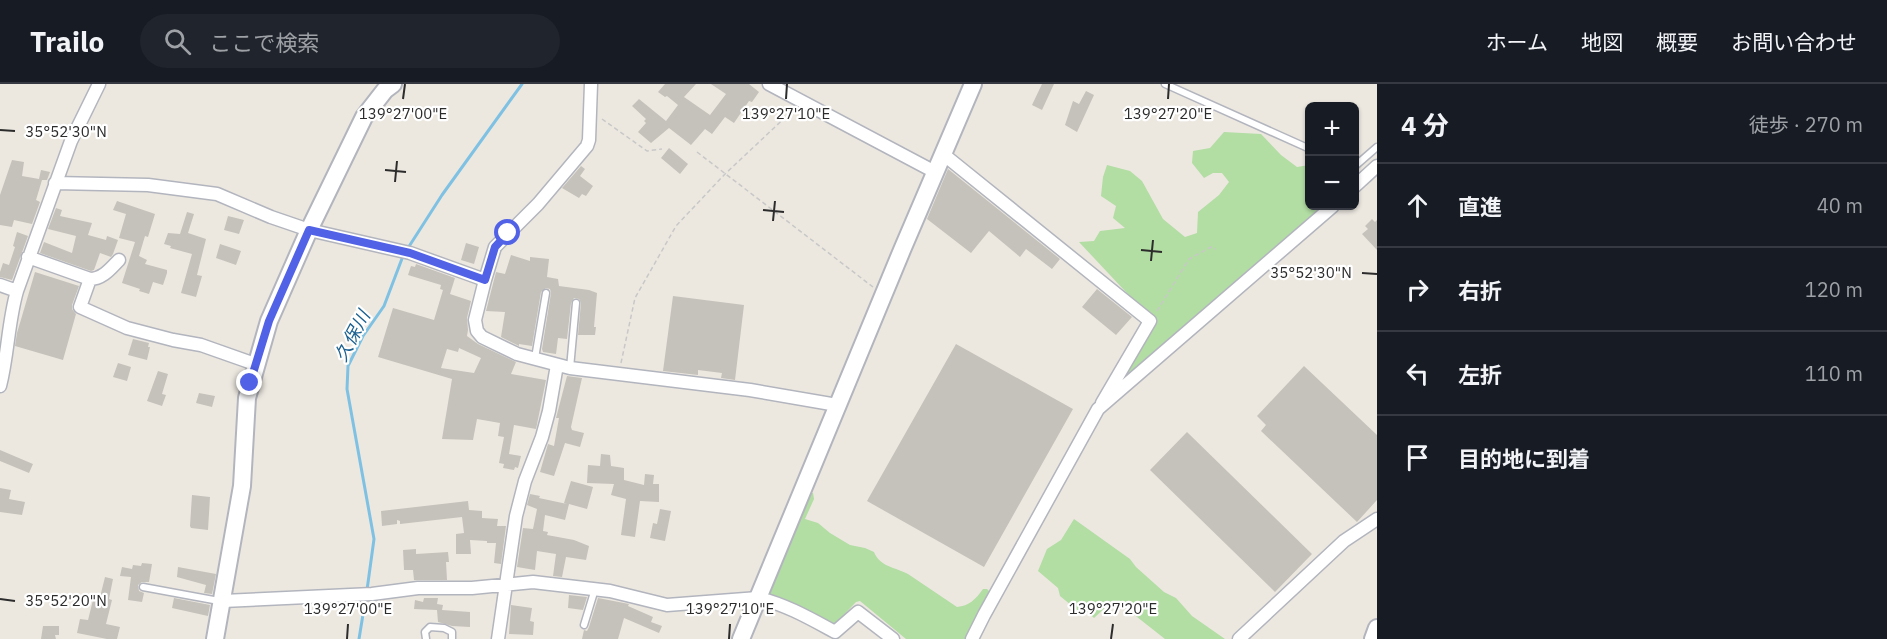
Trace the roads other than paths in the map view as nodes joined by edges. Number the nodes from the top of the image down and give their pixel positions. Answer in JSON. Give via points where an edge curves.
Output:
{"nodes":[{"id":1,"x":99,"y":84,"type":"edge"},
{"id":2,"x":393,"y":84,"type":"edge"},
{"id":3,"x":591,"y":84,"type":"edge"},
{"id":4,"x":769,"y":84,"type":"edge"},
{"id":5,"x":973,"y":84,"type":"edge"},
{"id":6,"x":1165,"y":84,"type":"edge"},
{"id":7,"x":1305,"y":147,"type":"edge"},
{"id":8,"x":1377,"y":147,"type":"edge"},
{"id":9,"x":943,"y":154,"type":"junction"},
{"id":10,"x":1359,"y":163,"type":"edge"},
{"id":11,"x":1377,"y":166,"type":"edge"},
{"id":12,"x":935,"y":172,"type":"junction"},
{"id":13,"x":1359,"y":182,"type":"edge"},
{"id":14,"x":55,"y":183,"type":"junction"},
{"id":15,"x":1328,"y":210,"type":"edge"},
{"id":16,"x":309,"y":230,"type":"junction"},
{"id":17,"x":28,"y":257,"type":"junction"},
{"id":18,"x":119,"y":260,"type":"dead end"},
{"id":19,"x":90,"y":279,"type":"junction"},
{"id":20,"x":485,"y":280,"type":"junction"},
{"id":21,"x":0,"y":285,"type":"edge"},
{"id":22,"x":16,"y":291,"type":"junction"},
{"id":23,"x":546,"y":293,"type":"dead end"},
{"id":24,"x":576,"y":303,"type":"dead end"},
{"id":25,"x":535,"y":359,"type":"junction"},
{"id":26,"x":255,"y":364,"type":"junction"},
{"id":27,"x":557,"y":365,"type":"junction"},
{"id":28,"x":570,"y":368,"type":"junction"},
{"id":29,"x":0,"y":386,"type":"edge"},
{"id":30,"x":837,"y":405,"type":"junction"},
{"id":31,"x":1098,"y":410,"type":"junction"},
{"id":32,"x":1377,"y":519,"type":"edge"},
{"id":33,"x":506,"y":584,"type":"junction"},
{"id":34,"x":143,"y":587,"type":"dead end"},
{"id":35,"x":596,"y":589,"type":"junction"},
{"id":36,"x":758,"y":598,"type":"junction"},
{"id":37,"x":223,"y":601,"type":"junction"},
{"id":38,"x":584,"y":625,"type":"dead end"},
{"id":39,"x":1377,"y":628,"type":"edge"},
{"id":40,"x":215,"y":639,"type":"edge"},
{"id":41,"x":426,"y":639,"type":"edge"},
{"id":42,"x":452,"y":639,"type":"edge"},
{"id":43,"x":498,"y":639,"type":"edge"},
{"id":44,"x":741,"y":639,"type":"edge"},
{"id":45,"x":893,"y":639,"type":"edge"},
{"id":46,"x":972,"y":639,"type":"edge"},
{"id":47,"x":1239,"y":639,"type":"edge"},
{"id":48,"x":1373,"y":639,"type":"edge"}],
"edges":[{"from":1,"to":14,"type":"street","via":[[70,141]]},
{"from":2,"to":16,"type":"street","via":[[364,117]]},
{"from":3,"to":20,"type":"street","via":[[587,146],[538,204],[500,241]]},
{"from":4,"to":12,"type":"street"},
{"from":5,"to":9,"type":"street"},
{"from":6,"to":7,"type":"lane"},
{"from":8,"to":10,"type":"lane"},
{"from":9,"to":12,"type":"street"},
{"from":9,"to":31,"type":"street","via":[[1150,321]]},
{"from":11,"to":13,"type":"street"},
{"from":12,"to":30,"type":"street"},
{"from":14,"to":16,"type":"street","via":[[148,185],[217,194]]},
{"from":14,"to":17,"type":"street"},
{"from":15,"to":31,"type":"street"},
{"from":16,"to":20,"type":"street","via":[[404,251]]},
{"from":16,"to":26,"type":"street","via":[[269,321]]},
{"from":17,"to":19,"type":"street"},
{"from":17,"to":22,"type":"street"},
{"from":18,"to":19,"type":"street","via":[[108,272]]},
{"from":19,"to":26,"type":"street","via":[[80,307],[127,328],[201,345]]},
{"from":20,"to":25,"type":"street","via":[[477,331],[517,354]]},
{"from":21,"to":22,"type":"street"},
{"from":22,"to":29,"type":"street"},
{"from":23,"to":25,"type":"lane"},
{"from":24,"to":28,"type":"lane"},
{"from":25,"to":27,"type":"street"},
{"from":26,"to":37,"type":"street","via":[[247,398],[242,486]]},
{"from":27,"to":28,"type":"street"},
{"from":27,"to":33,"type":"street","via":[[542,437],[516,516]]},
{"from":28,"to":30,"type":"street"},
{"from":30,"to":36,"type":"street"},
{"from":31,"to":46,"type":"street"},
{"from":32,"to":47,"type":"street","via":[[1344,541]]},
{"from":33,"to":35,"type":"street","via":[[533,582]]},
{"from":33,"to":37,"type":"street"},
{"from":33,"to":43,"type":"street"},
{"from":34,"to":37,"type":"lane"},
{"from":35,"to":36,"type":"street","via":[[667,605]]},
{"from":35,"to":38,"type":"lane"},
{"from":36,"to":44,"type":"street"},
{"from":36,"to":45,"type":"street","via":[[835,632],[858,612]]},
{"from":37,"to":40,"type":"street"},
{"from":39,"to":48,"type":"street"},
{"from":41,"to":42,"type":"lane","via":[[425,632],[430,627],[448,629]]}]}
